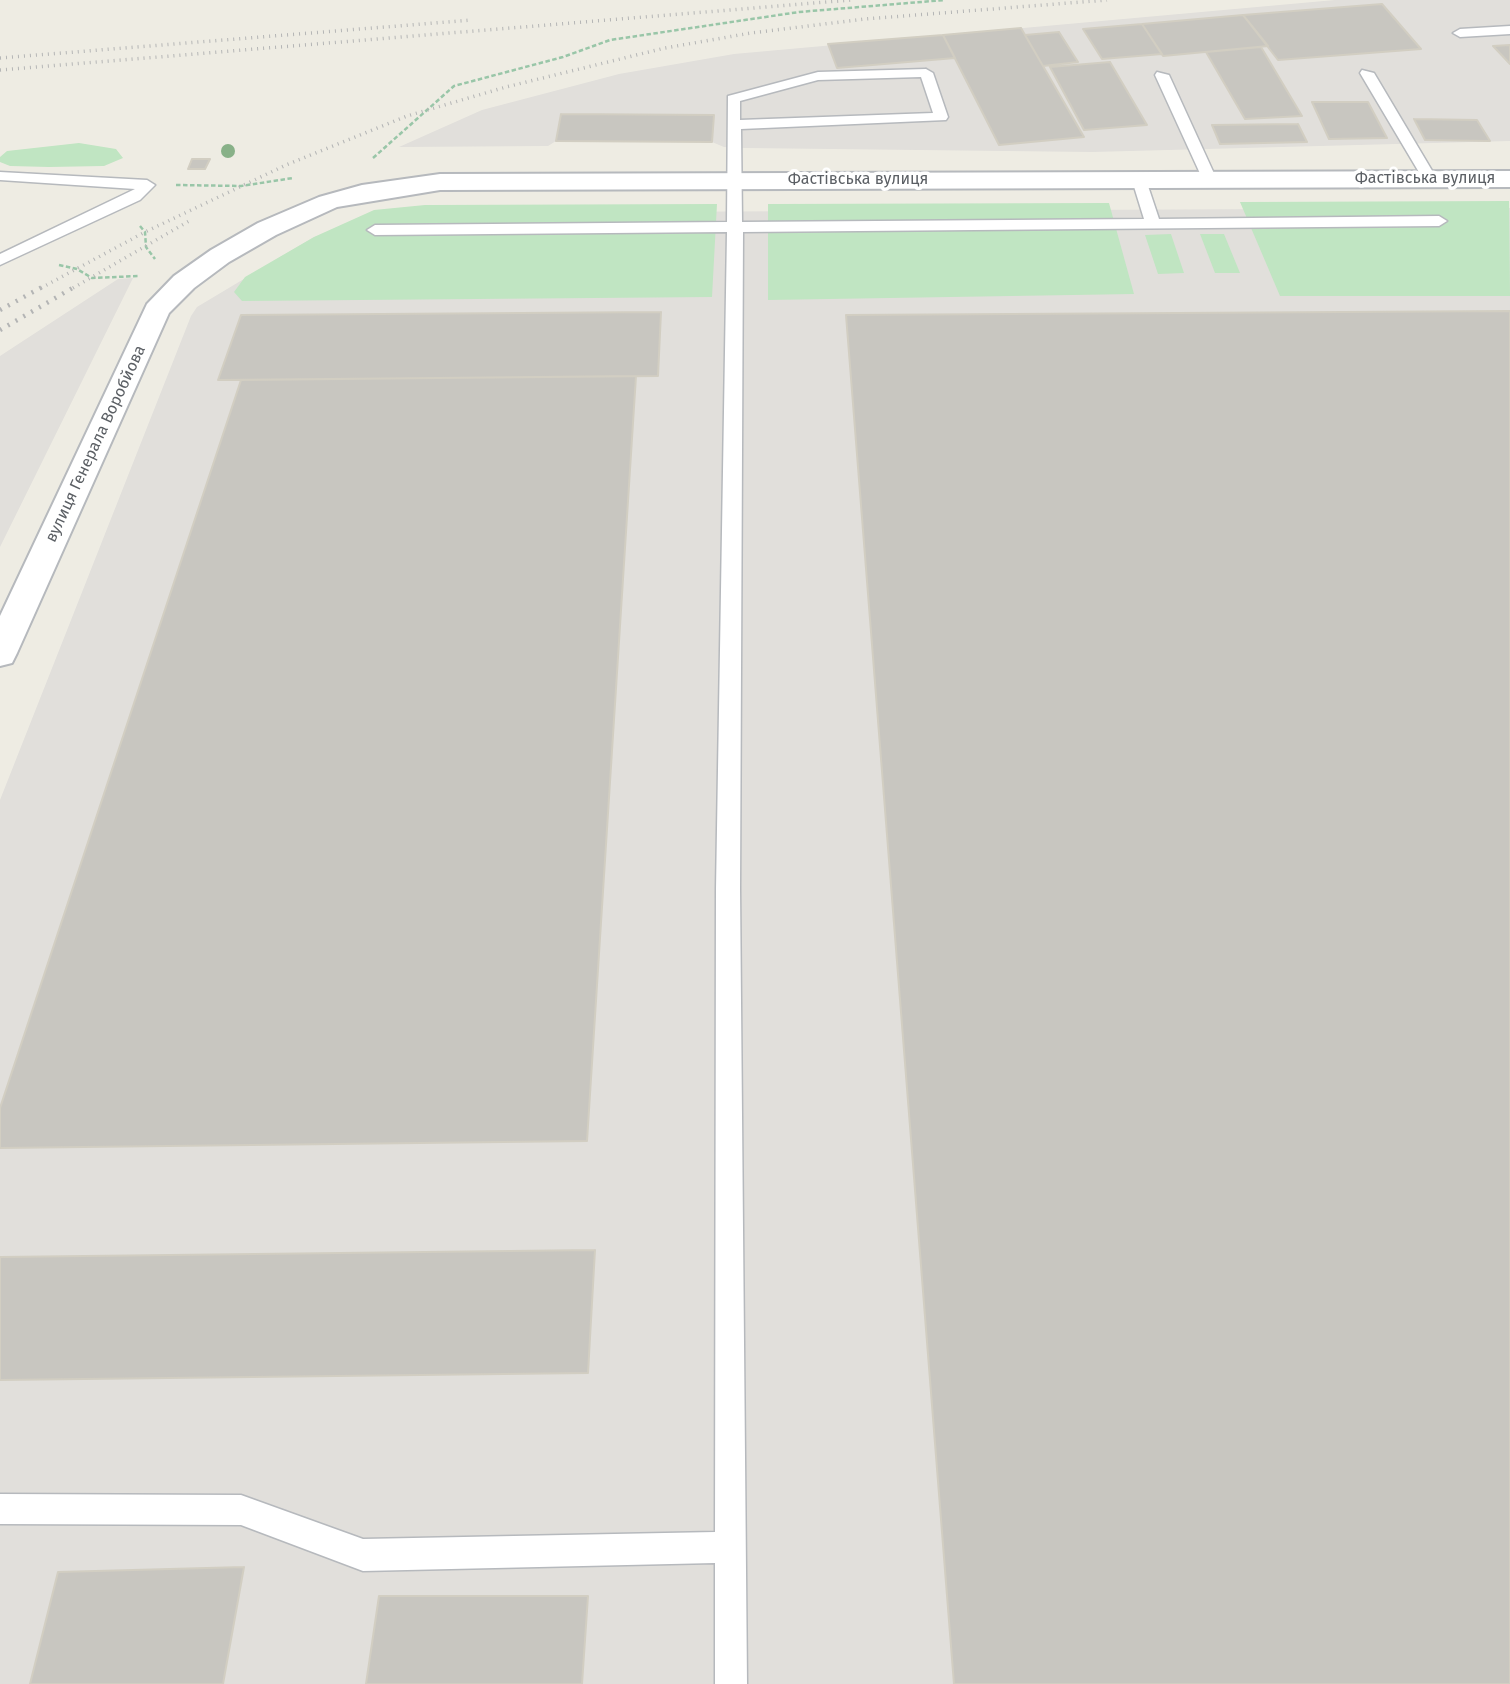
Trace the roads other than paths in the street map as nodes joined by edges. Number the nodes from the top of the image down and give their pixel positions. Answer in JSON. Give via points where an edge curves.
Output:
{"nodes":[{"id":1,"x":1510,"y":30,"type":"edge"},
{"id":2,"x":1460,"y":33,"type":"dead end"},
{"id":3,"x":1367,"y":73,"type":"dead end"},
{"id":4,"x":1161,"y":75,"type":"dead end"},
{"id":5,"x":733,"y":125,"type":"junction"},
{"id":6,"x":0,"y":176,"type":"edge"},
{"id":7,"x":1430,"y":179,"type":"junction"},
{"id":8,"x":1510,"y":179,"type":"edge"},
{"id":9,"x":1139,"y":180,"type":"junction"},
{"id":10,"x":1210,"y":180,"type":"junction"},
{"id":11,"x":734,"y":181,"type":"junction"},
{"id":12,"x":1440,"y":221,"type":"dead end"},
{"id":13,"x":1153,"y":223,"type":"junction"},
{"id":14,"x":734,"y":226,"type":"junction"},
{"id":15,"x":375,"y":230,"type":"dead end"},
{"id":16,"x":220,"y":256,"type":"joint"},
{"id":17,"x":5,"y":258,"type":"edge"},
{"id":18,"x":0,"y":653,"type":"edge"},
{"id":19,"x":0,"y":1508,"type":"edge"},
{"id":20,"x":730,"y":1547,"type":"junction"},
{"id":21,"x":731,"y":1684,"type":"edge"}],
"edges":[{"from":1,"to":2,"type":"lane"},
{"from":3,"to":7,"type":"lane"},
{"from":4,"to":10,"type":"lane"},
{"from":5,"to":5,"type":"lane","via":[[733,99],[818,76],[926,72],[941,117]]},
{"from":5,"to":11,"type":"lane"},
{"from":6,"to":17,"type":"lane","via":[[147,185],[135,197]]},
{"from":7,"to":8,"type":"street","name":"Фастівська вулиця"},
{"from":7,"to":10,"type":"street","name":"Фастівська вулиця"},
{"from":9,"to":10,"type":"street","name":"Фастівська вулиця"},
{"from":9,"to":11,"type":"street","name":"Фастівська вулиця"},
{"from":9,"to":13,"type":"lane"},
{"from":11,"to":14,"type":"lane"},
{"from":11,"to":16,"type":"street","name":"Фастівська вулиця","via":[[440,182],[362,193],[267,229]]},
{"from":12,"to":13,"type":"lane"},
{"from":13,"to":14,"type":"lane"},
{"from":14,"to":15,"type":"lane"},
{"from":14,"to":20,"type":"lane","via":[[728,888]]},
{"from":16,"to":18,"type":"street","name":"вулиця Генерала Воробйова","via":[[184,282],[157,310]]},
{"from":19,"to":20,"type":"lane","via":[[242,1510],[363,1555]]},
{"from":20,"to":21,"type":"lane"}]}
